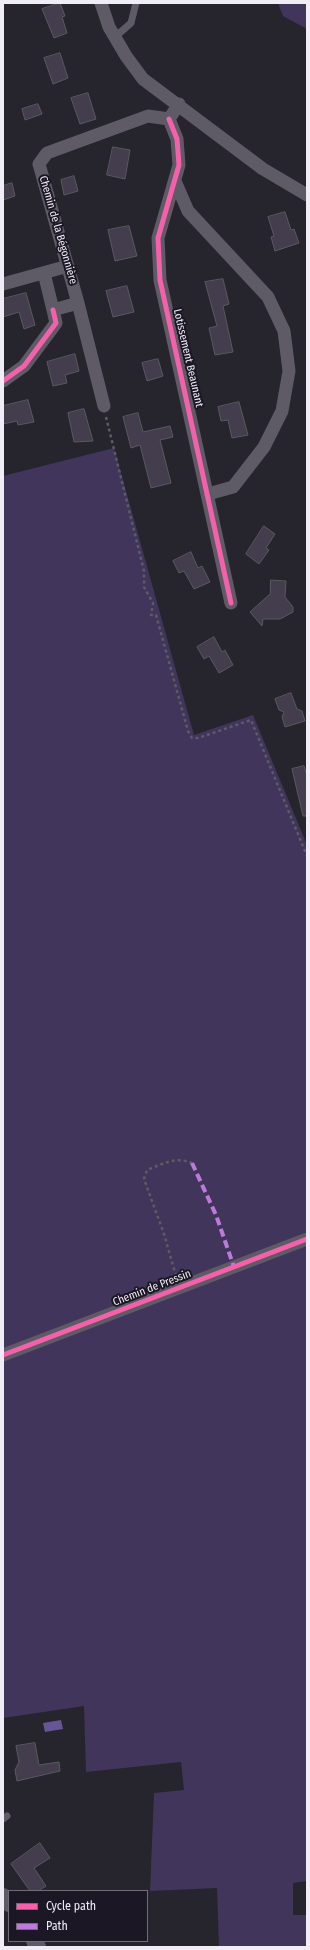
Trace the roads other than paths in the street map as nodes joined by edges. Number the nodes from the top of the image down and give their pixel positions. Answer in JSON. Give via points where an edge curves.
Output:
{"nodes":[{"id":1,"x":101,"y":3,"type":"edge"},
{"id":2,"x":136,"y":3,"type":"edge"},
{"id":3,"x":115,"y":37,"type":"junction"},
{"id":4,"x":179,"y":104,"type":"junction"},
{"id":5,"x":169,"y":119,"type":"junction"},
{"id":6,"x":175,"y":181,"type":"junction"},
{"id":7,"x":307,"y":195,"type":"edge"},
{"id":8,"x":68,"y":266,"type":"junction"},
{"id":9,"x":44,"y":273,"type":"junction"},
{"id":10,"x":3,"y":284,"type":"edge"},
{"id":11,"x":78,"y":303,"type":"junction"},
{"id":12,"x":53,"y":310,"type":"junction"},
{"id":13,"x":3,"y":381,"type":"edge"},
{"id":14,"x":104,"y":406,"type":"road end"},
{"id":15,"x":208,"y":494,"type":"junction"},
{"id":16,"x":232,"y":603,"type":"dead end"},
{"id":17,"x":307,"y":1239,"type":"edge"},
{"id":18,"x":3,"y":1355,"type":"edge"}],
"edges":[{"from":1,"to":3,"type":"street"},
{"from":2,"to":3,"type":"lane","via":[[131,23]]},
{"from":3,"to":4,"type":"street","via":[[143,78]]},
{"from":4,"to":5,"type":"street"},
{"from":4,"to":7,"type":"street","via":[[263,169]]},
{"from":5,"to":6,"type":"street","name":"Lotissement Beaunant","via":[[177,139],[179,165]]},
{"from":5,"to":8,"type":"street","name":"Chemin de la Bégonnière","via":[[148,116],[47,152],[39,164]]},
{"from":6,"to":15,"type":"street","name":"Lotissement Beaunant","via":[[158,238],[160,280]]},
{"from":6,"to":15,"type":"street","via":[[188,211],[268,297],[284,331],[289,371],[282,411],[264,447],[233,488]]},
{"from":8,"to":9,"type":"street"},
{"from":8,"to":11,"type":"street","name":"Chemin de la Bégonnière"},
{"from":9,"to":10,"type":"street"},
{"from":9,"to":12,"type":"street"},
{"from":11,"to":12,"type":"street"},
{"from":11,"to":14,"type":"street","name":"Chemin de la Bégonnière"},
{"from":12,"to":13,"type":"street","via":[[56,323],[24,366]]},
{"from":15,"to":16,"type":"street","name":"Lotissement Beaunant"},
{"from":17,"to":18,"type":"street","name":"Chemin de Pressin"}]}
